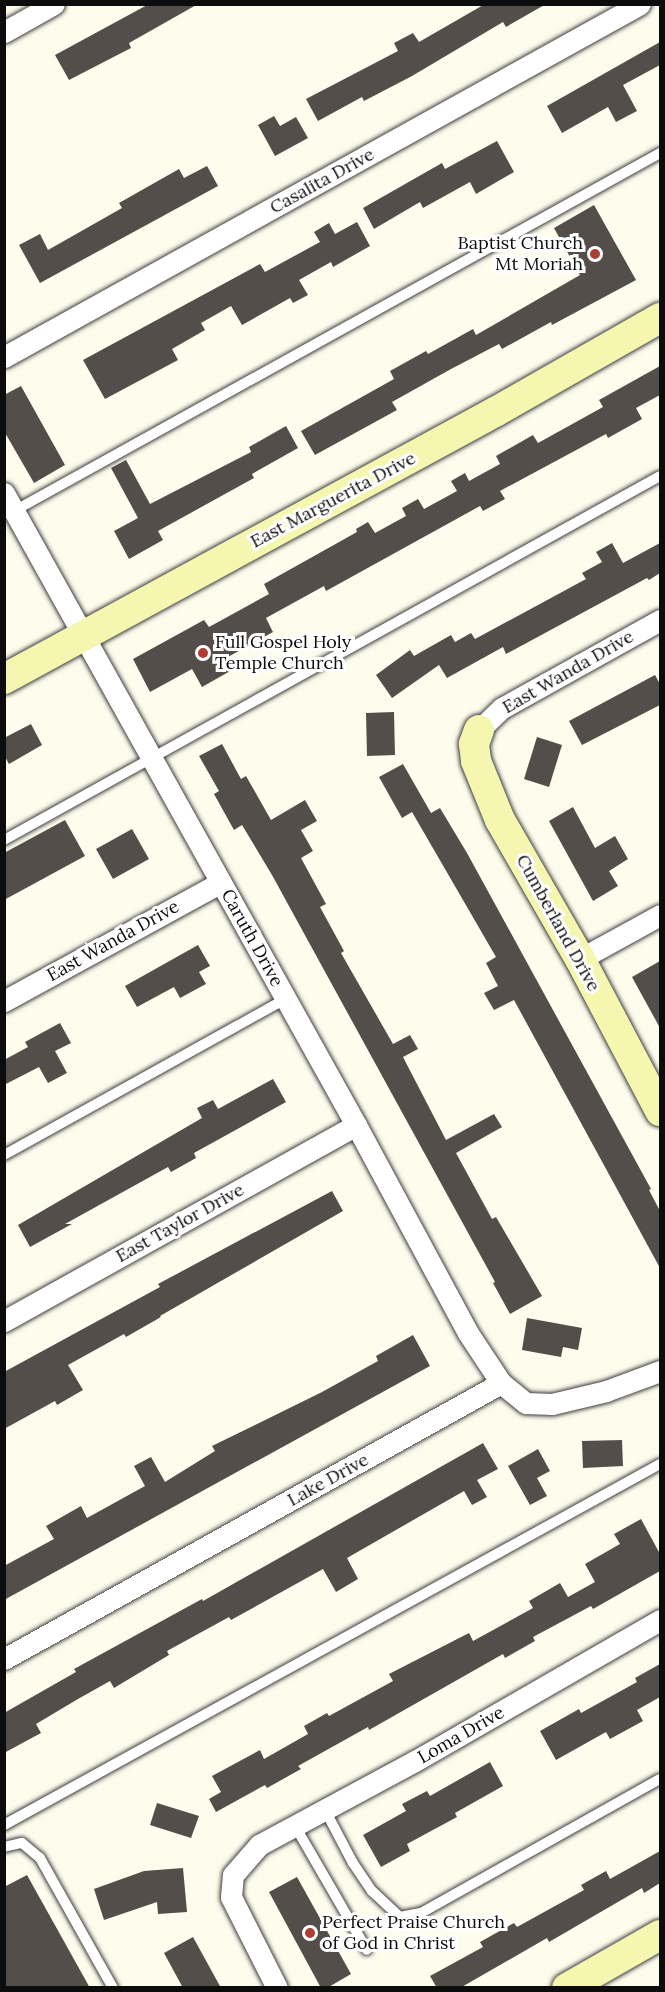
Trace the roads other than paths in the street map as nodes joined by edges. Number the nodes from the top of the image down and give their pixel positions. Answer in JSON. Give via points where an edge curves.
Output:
{"nodes":[{"id":1,"x":54,"y":4,"type":"edge"},
{"id":2,"x":640,"y":4,"type":"edge"},
{"id":3,"x":4,"y":32,"type":"edge"},
{"id":4,"x":660,"y":153,"type":"edge"},
{"id":5,"x":660,"y":318,"type":"edge"},
{"id":6,"x":4,"y":357,"type":"edge"},
{"id":7,"x":660,"y":476,"type":"edge"},
{"id":8,"x":9,"y":502,"type":"edge"},
{"id":9,"x":660,"y":620,"type":"edge"},
{"id":10,"x":84,"y":635,"type":"junction"},
{"id":11,"x":4,"y":679,"type":"edge"},
{"id":12,"x":479,"y":730,"type":"joint"},
{"id":13,"x":151,"y":757,"type":"junction"},
{"id":14,"x":4,"y":840,"type":"edge"},
{"id":15,"x":221,"y":882,"type":"junction"},
{"id":16,"x":660,"y":915,"type":"edge"},
{"id":17,"x":580,"y":959,"type":"junction"},
{"id":18,"x":286,"y":999,"type":"junction"},
{"id":19,"x":4,"y":1001,"type":"edge"},
{"id":20,"x":660,"y":1111,"type":"edge"},
{"id":21,"x":356,"y":1125,"type":"junction"},
{"id":22,"x":4,"y":1155,"type":"edge"},
{"id":23,"x":4,"y":1321,"type":"edge"},
{"id":24,"x":660,"y":1371,"type":"edge"},
{"id":25,"x":501,"y":1383,"type":"junction"},
{"id":26,"x":660,"y":1464,"type":"edge"},
{"id":27,"x":660,"y":1620,"type":"edge"},
{"id":28,"x":4,"y":1659,"type":"edge"},
{"id":29,"x":660,"y":1779,"type":"edge"},
{"id":30,"x":325,"y":1809,"type":"junction"},
{"id":31,"x":4,"y":1825,"type":"edge"},
{"id":32,"x":295,"y":1826,"type":"junction"},
{"id":33,"x":4,"y":1847,"type":"edge"},
{"id":34,"x":660,"y":1935,"type":"edge"},
{"id":35,"x":367,"y":1950,"type":"dead end"},
{"id":36,"x":113,"y":1988,"type":"edge"},
{"id":37,"x":278,"y":1988,"type":"edge"},
{"id":38,"x":567,"y":1988,"type":"edge"}],
"edges":[{"from":1,"to":3,"type":"street"},
{"from":2,"to":6,"type":"street","name":"Casalita Drive"},
{"from":4,"to":8,"type":"lane"},
{"from":5,"to":10,"type":"street","name":"East Marguerita Drive"},
{"from":7,"to":13,"type":"lane"},
{"from":8,"to":10,"type":"street","name":"Caruth Drive"},
{"from":9,"to":12,"type":"street","name":"East Wanda Drive","via":[[502,708]]},
{"from":10,"to":11,"type":"street","name":"East Marguerita Drive"},
{"from":10,"to":13,"type":"street","name":"Caruth Drive"},
{"from":12,"to":17,"type":"street","name":"Cumberland Drive","via":[[474,744],[476,761],[500,820]]},
{"from":13,"to":14,"type":"lane"},
{"from":13,"to":15,"type":"street","name":"Caruth Drive"},
{"from":15,"to":18,"type":"street","name":"Caruth Drive"},
{"from":15,"to":19,"type":"street","name":"East Wanda Drive"},
{"from":16,"to":17,"type":"street"},
{"from":17,"to":20,"type":"street","name":"Cumberland Drive"},
{"from":18,"to":21,"type":"street","name":"Caruth Drive"},
{"from":18,"to":22,"type":"lane"},
{"from":21,"to":23,"type":"street","name":"East Taylor Drive"},
{"from":21,"to":25,"type":"street","name":"Caruth Drive","via":[[468,1333]]},
{"from":24,"to":25,"type":"street","via":[[606,1392],[552,1404],[526,1403]]},
{"from":25,"to":28,"type":"street","name":"Lake Drive"},
{"from":26,"to":31,"type":"lane"},
{"from":27,"to":30,"type":"street","name":"Loma Drive"},
{"from":29,"to":30,"type":"lane","via":[[421,1913],[400,1917],[372,1891]]},
{"from":30,"to":32,"type":"street","name":"Loma Drive"},
{"from":32,"to":35,"type":"lane"},
{"from":32,"to":37,"type":"street","name":"Loma Drive","via":[[258,1845],[233,1875],[231,1897]]},
{"from":33,"to":36,"type":"lane","via":[[22,1843],[40,1858]]},
{"from":34,"to":38,"type":"street"}]}
